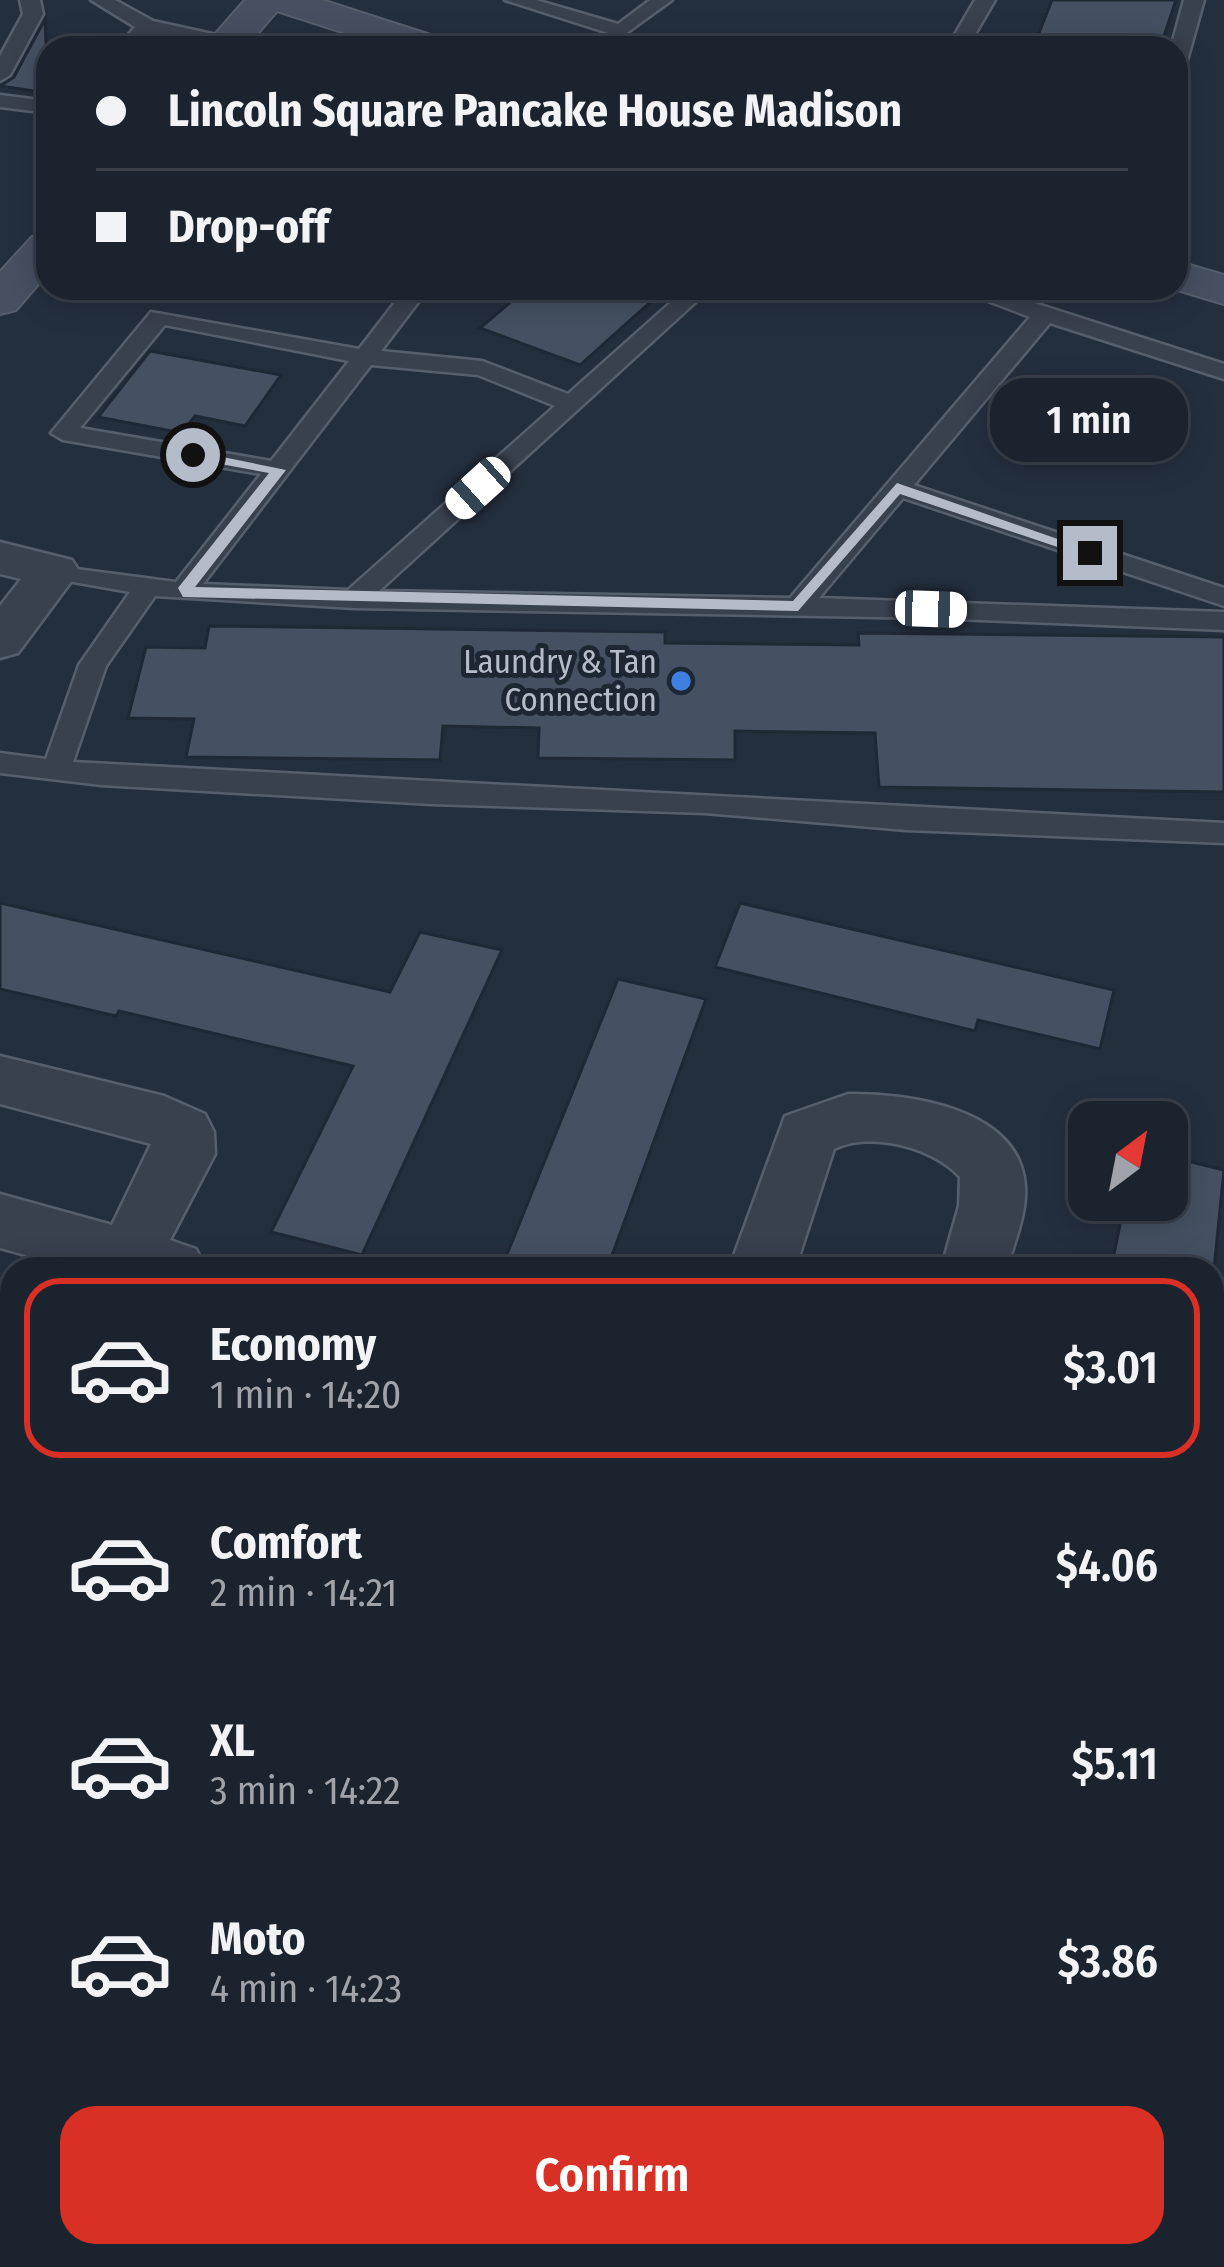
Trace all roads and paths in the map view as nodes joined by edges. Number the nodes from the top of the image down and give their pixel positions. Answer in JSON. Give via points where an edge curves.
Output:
{"nodes":[{"id":1,"x":30,"y":0,"type":"edge"},
{"id":2,"x":101,"y":0,"type":"edge"},
{"id":3,"x":266,"y":0,"type":"edge"},
{"id":4,"x":282,"y":0,"type":"edge"},
{"id":5,"x":515,"y":0,"type":"edge"},
{"id":6,"x":662,"y":0,"type":"edge"},
{"id":7,"x":985,"y":0,"type":"edge"},
{"id":8,"x":1194,"y":0,"type":"edge"},
{"id":9,"x":147,"y":26,"type":"junction"},
{"id":10,"x":138,"y":36,"type":"edge"},
{"id":11,"x":191,"y":36,"type":"edge"},
{"id":12,"x":234,"y":36,"type":"edge"},
{"id":13,"x":394,"y":36,"type":"edge"},
{"id":14,"x":964,"y":36,"type":"edge"},
{"id":15,"x":1184,"y":36,"type":"edge"},
{"id":16,"x":0,"y":75,"type":"edge"},
{"id":17,"x":0,"y":100,"type":"edge"},
{"id":18,"x":36,"y":105,"type":"edge"},
{"id":19,"x":36,"y":260,"type":"edge"},
{"id":20,"x":1188,"y":279,"type":"edge"},
{"id":21,"x":1224,"y":290,"type":"edge"},
{"id":22,"x":0,"y":300,"type":"edge"},
{"id":23,"x":409,"y":300,"type":"edge"},
{"id":24,"x":687,"y":300,"type":"edge"},
{"id":25,"x":1001,"y":300,"type":"edge"},
{"id":26,"x":1045,"y":314,"type":"junction"},
{"id":27,"x":365,"y":357,"type":"junction"},
{"id":28,"x":1224,"y":372,"type":"edge"},
{"id":29,"x":572,"y":404,"type":"junction"},
{"id":30,"x":279,"y":470,"type":"junction"},
{"id":31,"x":897,"y":488,"type":"junction"},
{"id":32,"x":0,"y":558,"type":"edge"},
{"id":33,"x":54,"y":571,"type":"junction"},
{"id":34,"x":148,"y":586,"type":"junction"},
{"id":35,"x":183,"y":592,"type":"junction"},
{"id":36,"x":1224,"y":597,"type":"edge"},
{"id":37,"x":355,"y":598,"type":"junction"},
{"id":38,"x":798,"y":606,"type":"junction"},
{"id":39,"x":1224,"y":621,"type":"edge"},
{"id":40,"x":0,"y":641,"type":"edge"},
{"id":41,"x":0,"y":763,"type":"edge"},
{"id":42,"x":56,"y":771,"type":"junction"},
{"id":43,"x":1224,"y":833,"type":"edge"},
{"id":44,"x":0,"y":1080,"type":"edge"},
{"id":45,"x":0,"y":1221,"type":"edge"},
{"id":46,"x":129,"y":1257,"type":"edge"},
{"id":47,"x":152,"y":1257,"type":"edge"},
{"id":48,"x":766,"y":1257,"type":"edge"},
{"id":49,"x":977,"y":1257,"type":"edge"}],
"edges":[{"from":1,"to":16,"type":"lane","via":[[33,14]]},
{"from":2,"to":9,"type":"lane"},
{"from":3,"to":12,"type":"main road"},
{"from":4,"to":13,"type":"main road"},
{"from":5,"to":6,"type":"lane","via":[[621,31]]},
{"from":7,"to":14,"type":"lane"},
{"from":8,"to":15,"type":"lane"},
{"from":9,"to":10,"type":"lane"},
{"from":9,"to":11,"type":"lane"},
{"from":17,"to":18,"type":"lane"},
{"from":19,"to":22,"type":"main road"},
{"from":20,"to":21,"type":"main road"},
{"from":23,"to":27,"type":"lane"},
{"from":24,"to":29,"type":"lane"},
{"from":25,"to":26,"type":"lane"},
{"from":26,"to":28,"type":"lane"},
{"from":26,"to":31,"type":"lane"},
{"from":27,"to":29,"type":"lane","via":[[482,368]]},
{"from":27,"to":30,"type":"lane"},
{"from":27,"to":30,"type":"lane","via":[[159,317],[63,433]]},
{"from":29,"to":37,"type":"lane"},
{"from":30,"to":35,"type":"lane"},
{"from":31,"to":36,"type":"lane"},
{"from":31,"to":38,"type":"lane"},
{"from":32,"to":33,"type":"street"},
{"from":33,"to":34,"type":"lane"},
{"from":33,"to":40,"type":"street"},
{"from":34,"to":35,"type":"lane"},
{"from":34,"to":42,"type":"lane","via":[[93,665]]},
{"from":35,"to":37,"type":"lane"},
{"from":37,"to":38,"type":"lane"},
{"from":38,"to":39,"type":"lane"},
{"from":41,"to":42,"type":"lane"},
{"from":42,"to":43,"type":"lane"},
{"from":44,"to":47,"type":"street","via":[[183,1132]]},
{"from":45,"to":46,"type":"street"},
{"from":48,"to":49,"type":"street","via":[[807,1134],[846,1115],[948,1135],[984,1156],[994,1183]]}]}
